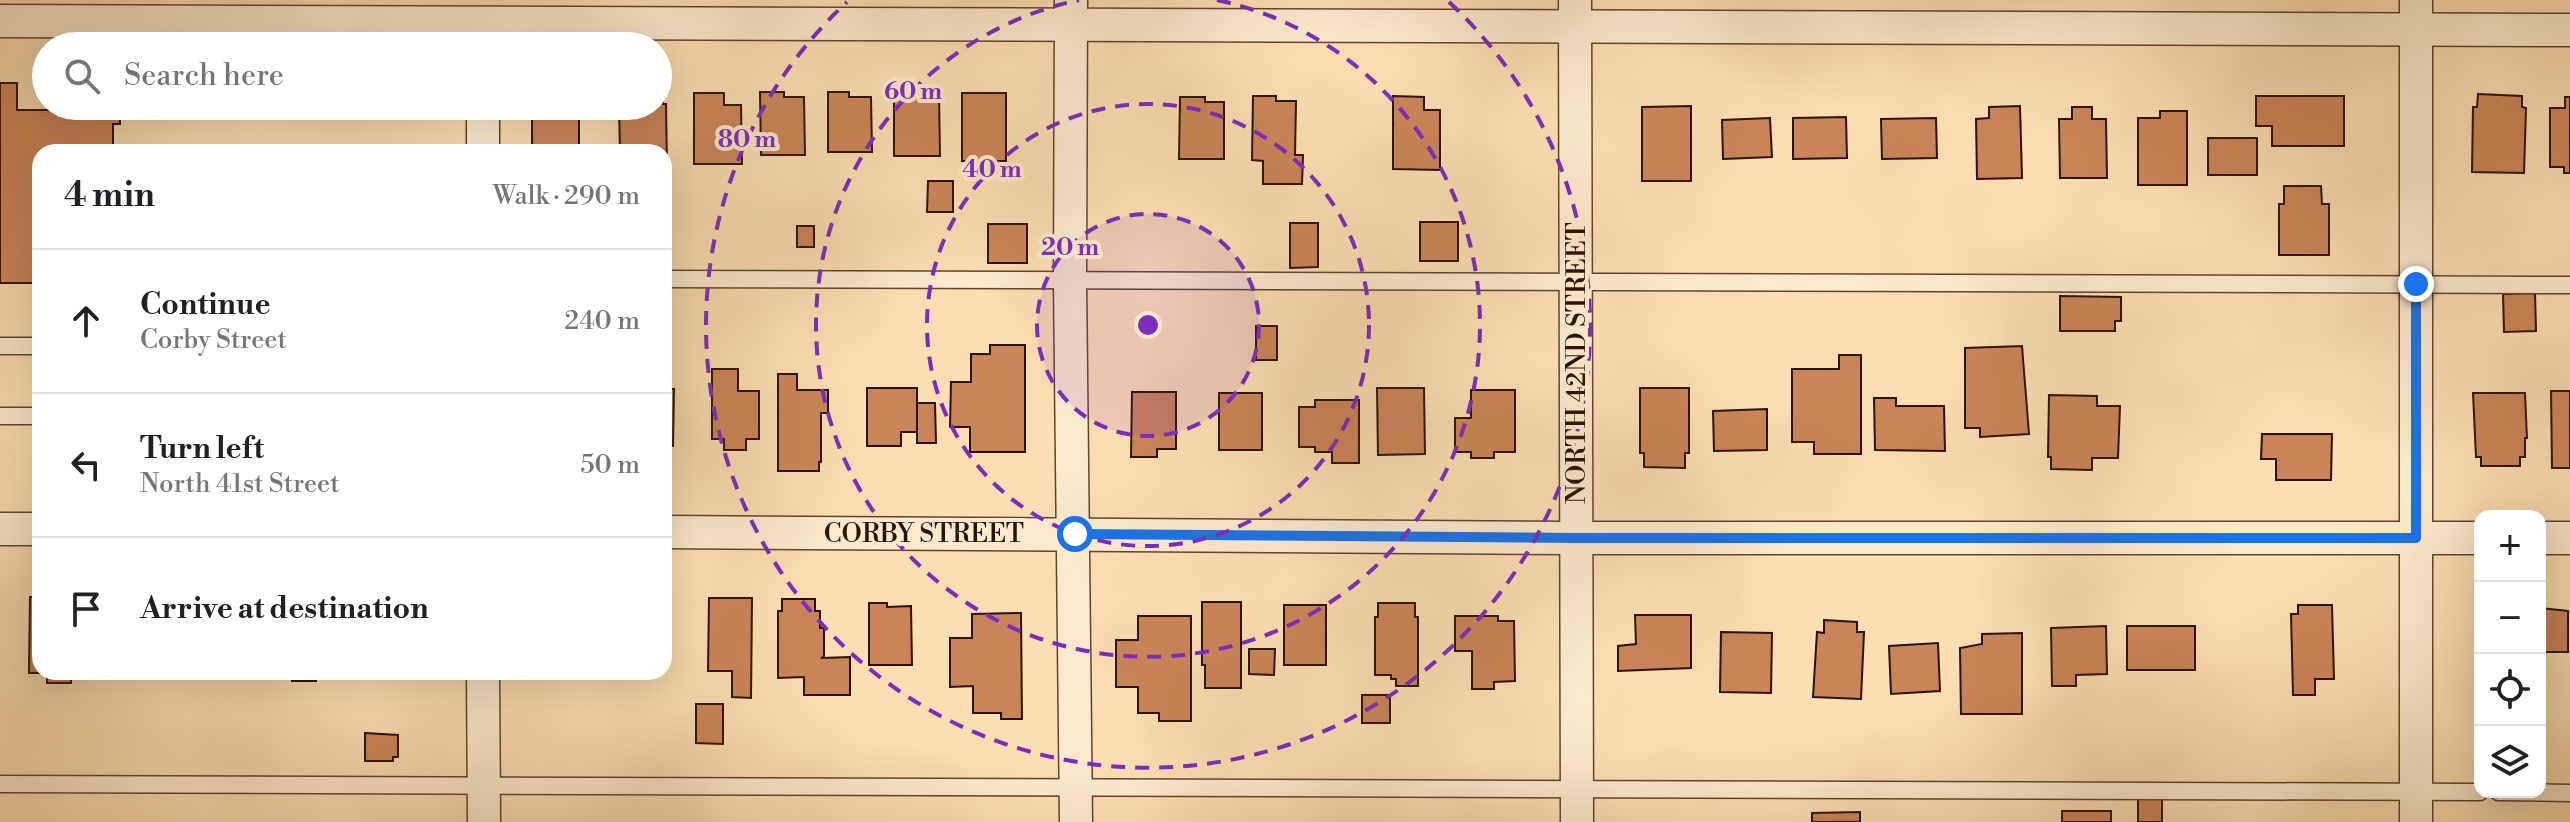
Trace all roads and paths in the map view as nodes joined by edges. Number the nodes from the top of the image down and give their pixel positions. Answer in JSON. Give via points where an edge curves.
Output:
{"nodes":[{"id":1,"x":1071,"y":12,"type":"edge"},
{"id":2,"x":1575,"y":13,"type":"edge"},
{"id":3,"x":2416,"y":15,"type":"edge"},
{"id":4,"x":0,"y":21,"type":"edge"},
{"id":5,"x":2570,"y":30,"type":"edge"},
{"id":6,"x":409,"y":32,"type":"edge"},
{"id":7,"x":536,"y":32,"type":"edge"},
{"id":8,"x":483,"y":120,"type":"edge"},
{"id":9,"x":483,"y":144,"type":"edge"},
{"id":10,"x":672,"y":279,"type":"edge"},
{"id":11,"x":1070,"y":281,"type":"junction"},
{"id":12,"x":1576,"y":283,"type":"junction"},
{"id":13,"x":2416,"y":284,"type":"junction"},
{"id":14,"x":2570,"y":285,"type":"edge"},
{"id":15,"x":0,"y":346,"type":"edge"},
{"id":16,"x":32,"y":346,"type":"edge"},
{"id":17,"x":0,"y":416,"type":"edge"},
{"id":18,"x":32,"y":416,"type":"edge"},
{"id":19,"x":0,"y":529,"type":"edge"},
{"id":20,"x":32,"y":529,"type":"edge"},
{"id":21,"x":672,"y":532,"type":"edge"},
{"id":22,"x":1075,"y":534,"type":"junction"},
{"id":23,"x":1576,"y":538,"type":"junction"},
{"id":24,"x":2416,"y":538,"type":"junction"},
{"id":25,"x":2474,"y":538,"type":"edge"},
{"id":26,"x":2546,"y":538,"type":"edge"},
{"id":27,"x":2570,"y":538,"type":"edge"},
{"id":28,"x":483,"y":680,"type":"edge"},
{"id":29,"x":0,"y":784,"type":"edge"},
{"id":30,"x":484,"y":786,"type":"junction"},
{"id":31,"x":1076,"y":789,"type":"junction"},
{"id":32,"x":1577,"y":790,"type":"junction"},
{"id":33,"x":2474,"y":793,"type":"edge"},
{"id":34,"x":2546,"y":793,"type":"edge"},
{"id":35,"x":2570,"y":793,"type":"edge"},
{"id":36,"x":2416,"y":807,"type":"edge"},
{"id":37,"x":484,"y":822,"type":"edge"},
{"id":38,"x":1076,"y":822,"type":"edge"},
{"id":39,"x":1577,"y":822,"type":"edge"}],
"edges":[{"from":1,"to":2,"type":"street"},
{"from":1,"to":7,"type":"street"},
{"from":1,"to":11,"type":"street"},
{"from":2,"to":3,"type":"street"},
{"from":2,"to":12,"type":"street","name":"NORTH 42ND STREET"},
{"from":3,"to":5,"type":"street"},
{"from":3,"to":13,"type":"street"},
{"from":4,"to":6,"type":"street"},
{"from":8,"to":9,"type":"street"},
{"from":10,"to":11,"type":"lane"},
{"from":11,"to":12,"type":"lane"},
{"from":11,"to":22,"type":"street"},
{"from":12,"to":13,"type":"lane"},
{"from":12,"to":23,"type":"street","name":"NORTH 42ND STREET"},
{"from":13,"to":14,"type":"lane"},
{"from":13,"to":24,"type":"street"},
{"from":15,"to":16,"type":"lane"},
{"from":17,"to":18,"type":"lane"},
{"from":19,"to":20,"type":"street"},
{"from":21,"to":22,"type":"street","name":"CORBY STREET"},
{"from":22,"to":23,"type":"street","name":"CORBY STREET"},
{"from":22,"to":31,"type":"street"},
{"from":23,"to":24,"type":"street","name":"CORBY STREET"},
{"from":23,"to":32,"type":"street","name":"NORTH 42ND STREET"},
{"from":24,"to":25,"type":"street","name":"CORBY STREET"},
{"from":24,"to":36,"type":"street"},
{"from":26,"to":27,"type":"street"},
{"from":28,"to":30,"type":"street"},
{"from":29,"to":30,"type":"lane"},
{"from":30,"to":31,"type":"lane"},
{"from":30,"to":37,"type":"street"},
{"from":31,"to":32,"type":"lane"},
{"from":31,"to":38,"type":"street"},
{"from":32,"to":36,"type":"lane"},
{"from":32,"to":39,"type":"street","name":"NORTH 42ND STREET"},
{"from":33,"to":36,"type":"lane"},
{"from":34,"to":35,"type":"lane"}]}
